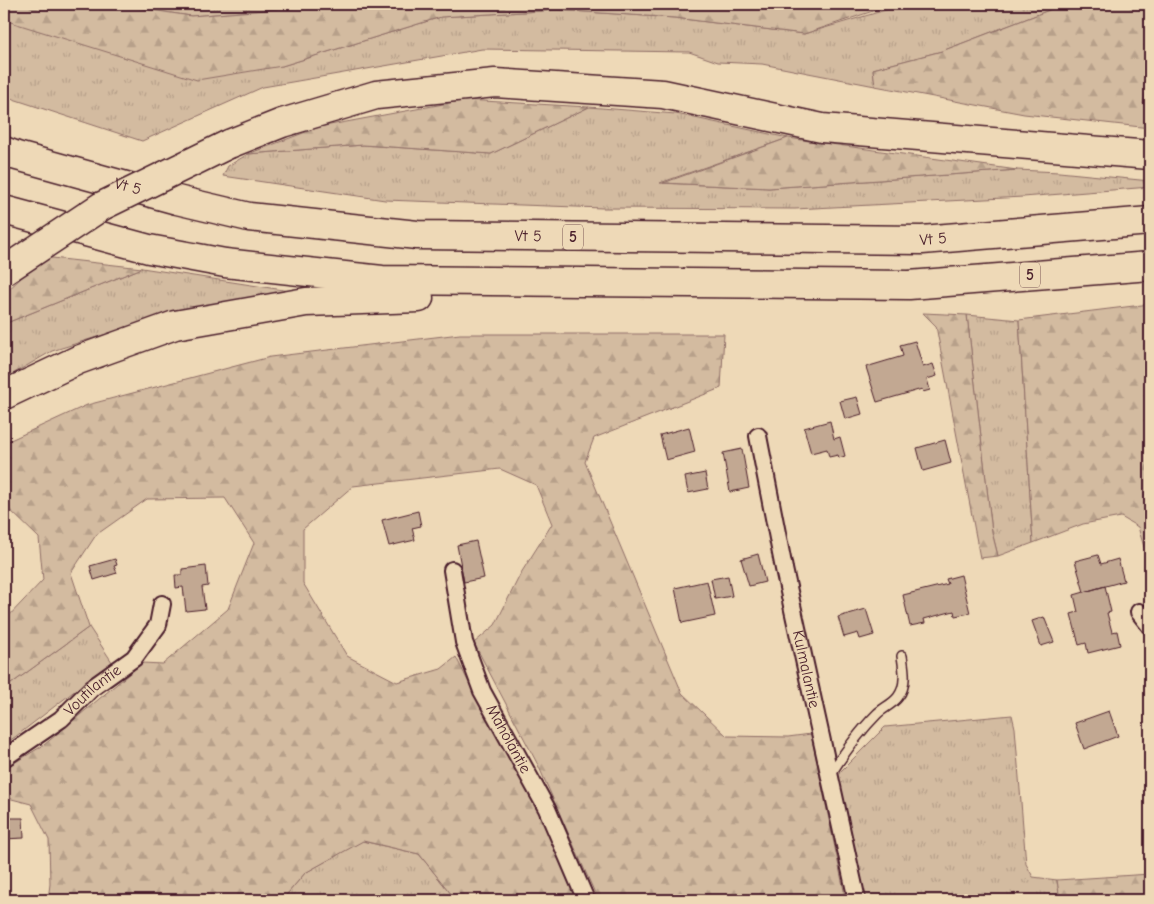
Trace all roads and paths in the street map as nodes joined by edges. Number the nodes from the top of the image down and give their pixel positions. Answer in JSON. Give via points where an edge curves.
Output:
{"nodes":[{"id":1,"x":4,"y":151,"type":"edge"},
{"id":2,"x":1150,"y":155,"type":"edge"},
{"id":3,"x":4,"y":210,"type":"edge"},
{"id":4,"x":1150,"y":220,"type":"edge"},
{"id":5,"x":1150,"y":266,"type":"edge"},
{"id":6,"x":4,"y":271,"type":"edge"},
{"id":7,"x":909,"y":285,"type":"junction"},
{"id":8,"x":4,"y":395,"type":"edge"},
{"id":9,"x":758,"y":436,"type":"dead end"},
{"id":10,"x":452,"y":570,"type":"dead end"},
{"id":11,"x":162,"y":604,"type":"dead end"},
{"id":12,"x":1139,"y":612,"type":"dead end"},
{"id":13,"x":1150,"y":626,"type":"edge"},
{"id":14,"x":902,"y":656,"type":"dead end"},
{"id":15,"x":4,"y":758,"type":"edge"},
{"id":16,"x":830,"y":776,"type":"junction"},
{"id":17,"x":586,"y":900,"type":"edge"},
{"id":18,"x":857,"y":900,"type":"edge"}],
"edges":[{"from":1,"to":4,"type":"highway","name":"Vt 5","number":"5","via":[[249,217],[417,235],[922,240]]},
{"from":2,"to":6,"type":"highway","bridge":true,"via":[[822,128],[663,94],[495,83],[376,95],[282,123],[229,144],[102,206]]},
{"from":3,"to":7,"type":"highway","number":"5","via":[[149,249],[225,263],[382,280]]},
{"from":5,"to":7,"type":"highway","number":"5"},
{"from":7,"to":8,"type":"highway","via":[[306,302],[175,325],[78,360]]},
{"from":9,"to":16,"type":"street","name":"Kulmalantie"},
{"from":10,"to":17,"type":"street","name":"Mähöläntie","via":[[464,642],[482,691],[548,809]]},
{"from":11,"to":15,"type":"street","name":"Voutilantie","via":[[158,625],[134,658],[92,688],[61,719]]},
{"from":12,"to":13,"type":"street"},
{"from":14,"to":16,"type":"lane","via":[[905,680],[899,697],[864,728]]},
{"from":16,"to":18,"type":"street","name":"Kulmalantie"}]}
